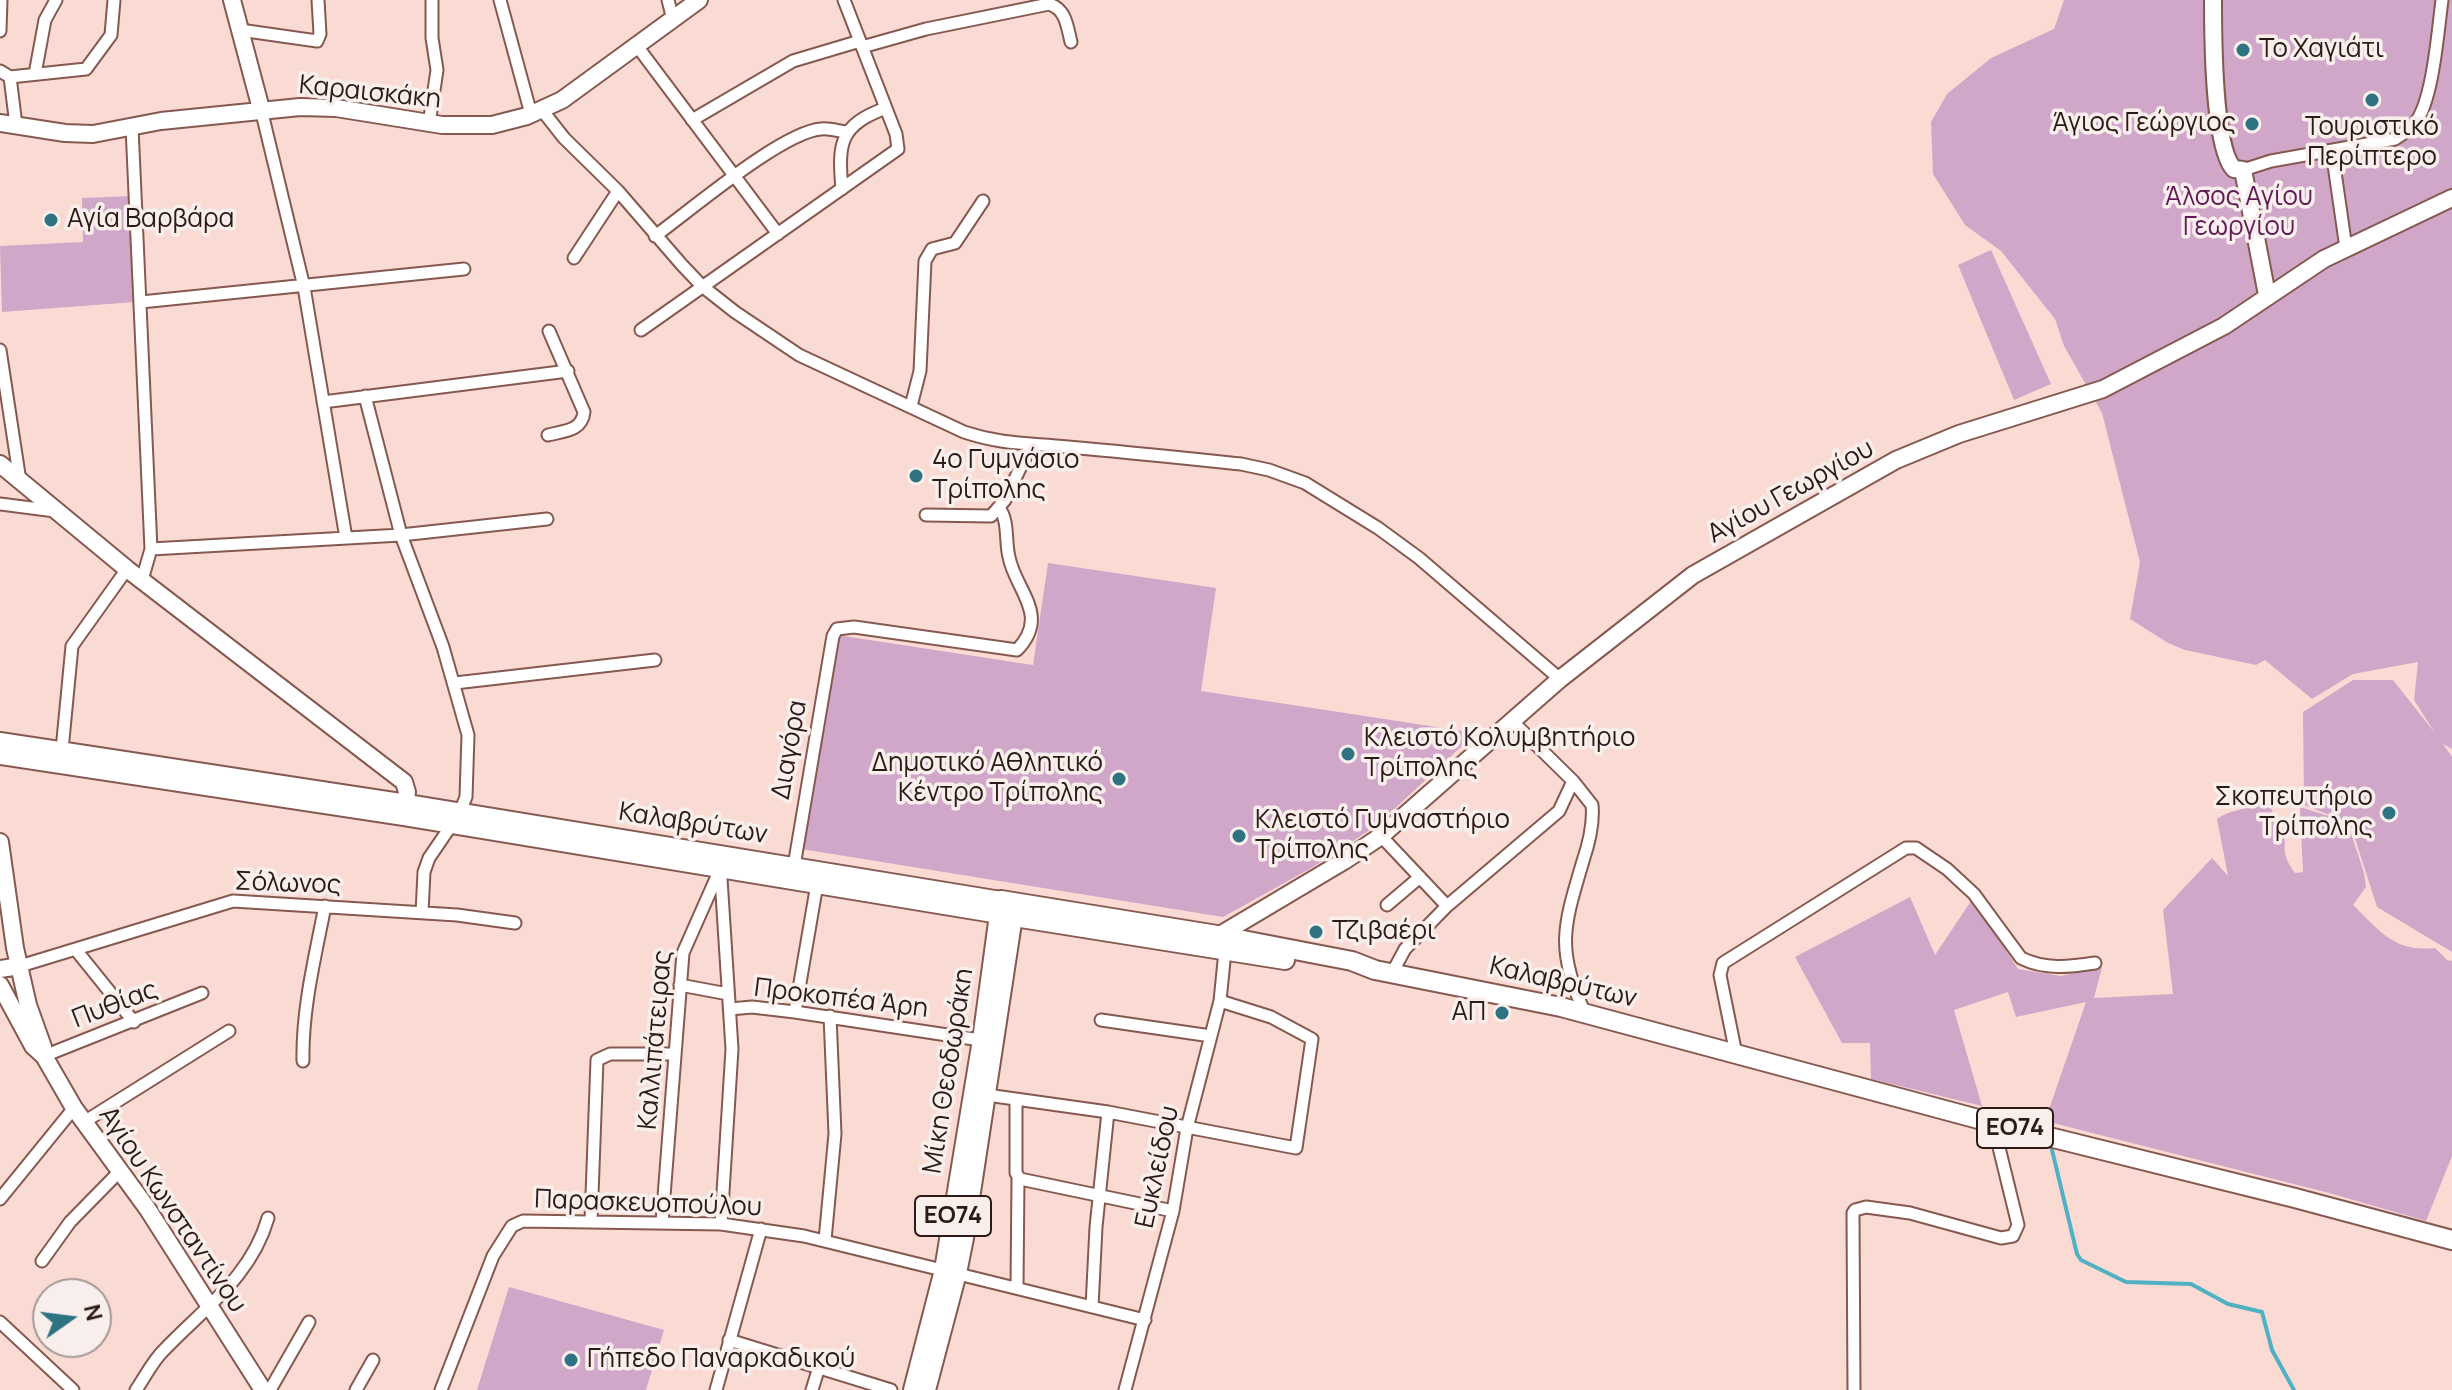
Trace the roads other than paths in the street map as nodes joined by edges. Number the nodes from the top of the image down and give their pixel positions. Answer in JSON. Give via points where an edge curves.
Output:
{"nodes":[{"id":1,"x":1,"y":0,"type":"edge"},
{"id":2,"x":56,"y":0,"type":"edge"},
{"id":3,"x":114,"y":0,"type":"edge"},
{"id":4,"x":232,"y":0,"type":"edge"},
{"id":5,"x":318,"y":0,"type":"edge"},
{"id":6,"x":432,"y":0,"type":"edge"},
{"id":7,"x":500,"y":0,"type":"edge"},
{"id":8,"x":668,"y":0,"type":"edge"},
{"id":9,"x":699,"y":0,"type":"edge"},
{"id":10,"x":844,"y":0,"type":"edge"},
{"id":11,"x":2213,"y":0,"type":"edge"},
{"id":12,"x":2442,"y":0,"type":"edge"},
{"id":13,"x":673,"y":20,"type":"junction"},
{"id":14,"x":240,"y":30,"type":"junction"},
{"id":15,"x":0,"y":31,"type":"edge"},
{"id":16,"x":1071,"y":42,"type":"dead end"},
{"id":17,"x":861,"y":44,"type":"junction"},
{"id":18,"x":637,"y":46,"type":"junction"},
{"id":19,"x":3,"y":73,"type":"edge"},
{"id":20,"x":35,"y":74,"type":"junction"},
{"id":21,"x":886,"y":108,"type":"junction"},
{"id":22,"x":261,"y":109,"type":"junction"},
{"id":23,"x":537,"y":112,"type":"junction"},
{"id":24,"x":692,"y":120,"type":"junction"},
{"id":25,"x":8,"y":124,"type":"edge"},
{"id":26,"x":429,"y":124,"type":"junction"},
{"id":27,"x":132,"y":127,"type":"junction"},
{"id":28,"x":846,"y":132,"type":"junction"},
{"id":29,"x":2332,"y":151,"type":"junction"},
{"id":30,"x":2243,"y":170,"type":"junction"},
{"id":31,"x":735,"y":176,"type":"junction"},
{"id":32,"x":842,"y":189,"type":"junction"},
{"id":33,"x":618,"y":191,"type":"junction"},
{"id":34,"x":2452,"y":198,"type":"edge"},
{"id":35,"x":983,"y":201,"type":"dead end"},
{"id":36,"x":778,"y":234,"type":"junction"},
{"id":37,"x":655,"y":236,"type":"junction"},
{"id":38,"x":2346,"y":248,"type":"junction"},
{"id":39,"x":574,"y":258,"type":"dead end"},
{"id":40,"x":464,"y":269,"type":"dead end"},
{"id":41,"x":702,"y":286,"type":"junction"},
{"id":42,"x":304,"y":287,"type":"junction"},
{"id":43,"x":2267,"y":295,"type":"junction"},
{"id":44,"x":141,"y":302,"type":"junction"},
{"id":45,"x":641,"y":330,"type":"dead end"},
{"id":46,"x":549,"y":331,"type":"dead end"},
{"id":47,"x":0,"y":350,"type":"edge"},
{"id":48,"x":568,"y":371,"type":"junction"},
{"id":49,"x":365,"y":396,"type":"junction"},
{"id":50,"x":323,"y":402,"type":"junction"},
{"id":51,"x":911,"y":406,"type":"junction"},
{"id":52,"x":548,"y":435,"type":"dead end"},
{"id":53,"x":1031,"y":445,"type":"junction"},
{"id":54,"x":0,"y":464,"type":"edge"},
{"id":55,"x":20,"y":482,"type":"junction"},
{"id":56,"x":0,"y":504,"type":"edge"},
{"id":57,"x":999,"y":508,"type":"junction"},
{"id":58,"x":55,"y":511,"type":"junction"},
{"id":59,"x":926,"y":515,"type":"dead end"},
{"id":60,"x":547,"y":519,"type":"dead end"},
{"id":61,"x":401,"y":535,"type":"junction"},
{"id":62,"x":346,"y":538,"type":"junction"},
{"id":63,"x":151,"y":549,"type":"junction"},
{"id":64,"x":127,"y":569,"type":"junction"},
{"id":65,"x":142,"y":580,"type":"junction"},
{"id":66,"x":655,"y":660,"type":"dead end"},
{"id":67,"x":1560,"y":679,"type":"junction"},
{"id":68,"x":455,"y":683,"type":"junction"},
{"id":69,"x":1512,"y":721,"type":"junction"},
{"id":70,"x":0,"y":741,"type":"edge"},
{"id":71,"x":62,"y":750,"type":"junction"},
{"id":72,"x":0,"y":756,"type":"edge"},
{"id":73,"x":1573,"y":781,"type":"junction"},
{"id":74,"x":406,"y":810,"type":"junction"},
{"id":75,"x":455,"y":820,"type":"junction"},
{"id":76,"x":1381,"y":836,"type":"junction"},
{"id":77,"x":0,"y":842,"type":"edge"},
{"id":78,"x":720,"y":862,"type":"junction"},
{"id":79,"x":792,"y":873,"type":"junction"},
{"id":80,"x":1420,"y":877,"type":"junction"},
{"id":81,"x":817,"y":884,"type":"junction"},
{"id":82,"x":1387,"y":905,"type":"dead end"},
{"id":83,"x":325,"y":906,"type":"junction"},
{"id":84,"x":1447,"y":906,"type":"junction"},
{"id":85,"x":1007,"y":909,"type":"junction"},
{"id":86,"x":422,"y":913,"type":"junction"},
{"id":87,"x":515,"y":923,"type":"dead end"},
{"id":88,"x":1218,"y":945,"type":"junction"},
{"id":89,"x":76,"y":950,"type":"junction"},
{"id":90,"x":0,"y":954,"type":"edge"},
{"id":91,"x":2095,"y":963,"type":"dead end"},
{"id":92,"x":20,"y":966,"type":"junction"},
{"id":93,"x":0,"y":969,"type":"edge"},
{"id":94,"x":1384,"y":972,"type":"junction"},
{"id":95,"x":680,"y":985,"type":"junction"},
{"id":96,"x":2,"y":993,"type":"edge"},
{"id":97,"x":202,"y":993,"type":"dead end"},
{"id":98,"x":728,"y":994,"type":"junction"},
{"id":99,"x":1220,"y":1001,"type":"junction"},
{"id":100,"x":730,"y":1009,"type":"junction"},
{"id":101,"x":795,"y":1012,"type":"junction"},
{"id":102,"x":1585,"y":1013,"type":"junction"},
{"id":103,"x":830,"y":1016,"type":"junction"},
{"id":104,"x":32,"y":1017,"type":"junction"},
{"id":105,"x":1101,"y":1020,"type":"dead end"},
{"id":106,"x":134,"y":1022,"type":"junction"},
{"id":107,"x":229,"y":1031,"type":"dead end"},
{"id":108,"x":1211,"y":1036,"type":"junction"},
{"id":109,"x":988,"y":1041,"type":"junction"},
{"id":110,"x":675,"y":1054,"type":"junction"},
{"id":111,"x":1736,"y":1054,"type":"junction"},
{"id":112,"x":44,"y":1056,"type":"junction"},
{"id":113,"x":303,"y":1061,"type":"dead end"},
{"id":114,"x":987,"y":1095,"type":"junction"},
{"id":115,"x":1016,"y":1099,"type":"junction"},
{"id":116,"x":1108,"y":1112,"type":"junction"},
{"id":117,"x":79,"y":1115,"type":"junction"},
{"id":118,"x":1993,"y":1123,"type":"junction"},
{"id":119,"x":1187,"y":1128,"type":"junction"},
{"id":120,"x":120,"y":1171,"type":"junction"},
{"id":121,"x":1018,"y":1177,"type":"junction"},
{"id":122,"x":1099,"y":1196,"type":"junction"},
{"id":123,"x":0,"y":1199,"type":"edge"},
{"id":124,"x":1173,"y":1211,"type":"junction"},
{"id":125,"x":268,"y":1218,"type":"dead end"},
{"id":126,"x":591,"y":1222,"type":"junction"},
{"id":127,"x":662,"y":1222,"type":"junction"},
{"id":128,"x":721,"y":1224,"type":"junction"},
{"id":129,"x":761,"y":1229,"type":"junction"},
{"id":130,"x":825,"y":1240,"type":"junction"},
{"id":131,"x":2452,"y":1240,"type":"edge"},
{"id":132,"x":42,"y":1261,"type":"dead end"},
{"id":133,"x":951,"y":1272,"type":"junction"},
{"id":134,"x":1017,"y":1288,"type":"junction"},
{"id":135,"x":210,"y":1306,"type":"junction"},
{"id":136,"x":1092,"y":1307,"type":"junction"},
{"id":137,"x":1145,"y":1320,"type":"junction"},
{"id":138,"x":0,"y":1322,"type":"edge"},
{"id":139,"x":309,"y":1322,"type":"dead end"},
{"id":140,"x":729,"y":1340,"type":"junction"},
{"id":141,"x":373,"y":1360,"type":"dead end"},
{"id":142,"x":819,"y":1367,"type":"junction"},
{"id":143,"x":73,"y":1390,"type":"edge"},
{"id":144,"x":136,"y":1390,"type":"edge"},
{"id":145,"x":263,"y":1390,"type":"edge"},
{"id":146,"x":270,"y":1390,"type":"edge"},
{"id":147,"x":356,"y":1390,"type":"edge"},
{"id":148,"x":441,"y":1390,"type":"edge"},
{"id":149,"x":716,"y":1390,"type":"edge"},
{"id":150,"x":812,"y":1390,"type":"edge"},
{"id":151,"x":891,"y":1390,"type":"edge"},
{"id":152,"x":913,"y":1390,"type":"edge"},
{"id":153,"x":926,"y":1390,"type":"edge"},
{"id":154,"x":1125,"y":1390,"type":"edge"},
{"id":155,"x":1854,"y":1390,"type":"edge"}],
"edges":[{"from":1,"to":15,"type":"street"},
{"from":2,"to":20,"type":"street","via":[[45,20]]},
{"from":3,"to":20,"type":"street","via":[[111,35],[86,69]]},
{"from":4,"to":14,"type":"main road"},
{"from":5,"to":14,"type":"street","via":[[317,41]]},
{"from":6,"to":26,"type":"street","via":[[437,70]]},
{"from":7,"to":23,"type":"street"},
{"from":8,"to":13,"type":"street"},
{"from":9,"to":13,"type":"main road","name":"Καραισκάκη"},
{"from":10,"to":17,"type":"street"},
{"from":11,"to":30,"type":"main road","via":[[2218,114],[2228,163]]},
{"from":12,"to":29,"type":"street","via":[[2425,105],[2416,122],[2395,139]]},
{"from":13,"to":18,"type":"main road","name":"Καραισκάκη"},
{"from":14,"to":22,"type":"main road"},
{"from":16,"to":17,"type":"street","via":[[1064,14],[1049,4]]},
{"from":17,"to":21,"type":"street"},
{"from":17,"to":24,"type":"street","via":[[793,61]]},
{"from":18,"to":23,"type":"main road","name":"Καραισκάκη"},
{"from":18,"to":24,"type":"street"},
{"from":19,"to":20,"type":"street"},
{"from":19,"to":25,"type":"street"},
{"from":21,"to":28,"type":"street"},
{"from":21,"to":32,"type":"street","via":[[898,149]]},
{"from":22,"to":26,"type":"main road","name":"Καραισκάκη","via":[[336,108]]},
{"from":22,"to":27,"type":"main road","name":"Καραισκάκη"},
{"from":22,"to":42,"type":"street"},
{"from":23,"to":26,"type":"main road","name":"Καραισκάκη","via":[[480,127]]},
{"from":23,"to":33,"type":"street"},
{"from":24,"to":31,"type":"street"},
{"from":25,"to":27,"type":"main road","name":"Καραισκάκη","via":[[84,134]]},
{"from":27,"to":44,"type":"street"},
{"from":28,"to":31,"type":"street","via":[[821,129],[795,137]]},
{"from":28,"to":32,"type":"street"},
{"from":29,"to":30,"type":"street"},
{"from":29,"to":38,"type":"street"},
{"from":30,"to":43,"type":"main road"},
{"from":31,"to":36,"type":"street"},
{"from":31,"to":37,"type":"street"},
{"from":32,"to":36,"type":"street"},
{"from":33,"to":37,"type":"street"},
{"from":33,"to":39,"type":"street"},
{"from":34,"to":38,"type":"main road","name":"Αγίου Γεωργίου"},
{"from":35,"to":51,"type":"street","via":[[955,243],[926,256],[920,371]]},
{"from":36,"to":41,"type":"street"},
{"from":37,"to":41,"type":"street"},
{"from":38,"to":43,"type":"main road","name":"Αγίου Γεωργίου"},
{"from":40,"to":42,"type":"street"},
{"from":41,"to":45,"type":"street"},
{"from":41,"to":51,"type":"street","via":[[799,355]]},
{"from":42,"to":44,"type":"street"},
{"from":42,"to":50,"type":"street"},
{"from":43,"to":67,"type":"main road","name":"Αγίου Γεωργίου","via":[[2224,326],[2103,389],[1949,438],[1865,476],[1682,582]]},
{"from":44,"to":63,"type":"street"},
{"from":46,"to":48,"type":"street"},
{"from":47,"to":55,"type":"street"},
{"from":48,"to":49,"type":"street"},
{"from":48,"to":52,"type":"street","via":[[583,419],[575,428]]},
{"from":49,"to":50,"type":"street"},
{"from":49,"to":61,"type":"street"},
{"from":50,"to":62,"type":"street"},
{"from":51,"to":53,"type":"street","via":[[987,440]]},
{"from":53,"to":57,"type":"street"},
{"from":53,"to":67,"type":"street","via":[[1241,464],[1305,483],[1419,558]]},
{"from":54,"to":55,"type":"main road"},
{"from":55,"to":58,"type":"main road"},
{"from":56,"to":58,"type":"street"},
{"from":57,"to":59,"type":"street","via":[[985,517]]},
{"from":57,"to":79,"type":"street","name":"Διαγόρα","via":[[1012,570],[1031,609],[1027,635],[1017,650],[837,629]]},
{"from":58,"to":64,"type":"main road"},
{"from":60,"to":61,"type":"street"},
{"from":61,"to":62,"type":"street"},
{"from":61,"to":68,"type":"street"},
{"from":62,"to":63,"type":"street"},
{"from":63,"to":65,"type":"street"},
{"from":64,"to":65,"type":"main road"},
{"from":64,"to":71,"type":"street","via":[[72,646]]},
{"from":65,"to":74,"type":"main road","via":[[404,782]]},
{"from":66,"to":68,"type":"street"},
{"from":67,"to":69,"type":"main road","name":"Αγίου Γεωργίου"},
{"from":68,"to":75,"type":"street","via":[[470,747],[466,797]]},
{"from":69,"to":73,"type":"street"},
{"from":69,"to":76,"type":"main road","name":"Αγίου Γεωργίου"},
{"from":70,"to":71,"type":"main road","name":"Καλαβρύτων"},
{"from":71,"to":74,"type":"main road","name":"Καλαβρύτων"},
{"from":72,"to":74,"type":"main road","name":"Καλαβρύτων"},
{"from":73,"to":84,"type":"street","via":[[1559,811]]},
{"from":73,"to":102,"type":"street","via":[[1590,799],[1593,814],[1563,941]]},
{"from":74,"to":75,"type":"main road","name":"Καλαβρύτων"},
{"from":75,"to":78,"type":"main road","name":"Καλαβρύτων"},
{"from":75,"to":86,"type":"street","via":[[424,872]]},
{"from":76,"to":80,"type":"street"},
{"from":76,"to":88,"type":"main road","name":"Αγίου Γεωργίου"},
{"from":77,"to":92,"type":"main road","name":"Αγίου Κωνσταντίνου"},
{"from":78,"to":79,"type":"main road","name":"Καλαβρύτων"},
{"from":78,"to":95,"type":"street","name":"Καλλιπάτειρας","via":[[687,941]]},
{"from":78,"to":98,"type":"street"},
{"from":79,"to":81,"type":"main road","name":"Καλαβρύτων"},
{"from":79,"to":85,"type":"main road","name":"Καλαβρύτων"},
{"from":80,"to":82,"type":"street"},
{"from":80,"to":84,"type":"street"},
{"from":81,"to":85,"type":"main road","name":"Καλαβρύτων"},
{"from":81,"to":101,"type":"street"},
{"from":83,"to":86,"type":"street","name":"Σόλωνος"},
{"from":83,"to":89,"type":"street","name":"Σόλωνος","via":[[233,901]]},
{"from":83,"to":113,"type":"street"},
{"from":84,"to":94,"type":"street"},
{"from":85,"to":88,"type":"main road","name":"Καλαβρύτων","number":"ΕΟ74"},
{"from":85,"to":109,"type":"main road","name":"Μίκη Θεοδωράκη","number":"ΕΟ74"},
{"from":86,"to":87,"type":"street","name":"Σόλωνος"},
{"from":88,"to":94,"type":"main road","name":"Καλαβρύτων","number":"ΕΟ74","via":[[1352,961]]},
{"from":88,"to":99,"type":"street","name":"Ευκλείδου"},
{"from":89,"to":92,"type":"street","name":"Σόλωνος"},
{"from":89,"to":106,"type":"street"},
{"from":90,"to":92,"type":"main road"},
{"from":91,"to":111,"type":"street","via":[[2061,968],[2021,958],[1974,894],[1916,848],[1906,848],[1723,963],[1720,975]]},
{"from":92,"to":93,"type":"main road"},
{"from":92,"to":96,"type":"main road"},
{"from":92,"to":104,"type":"main road","name":"Αγίου Κωνσταντίνου"},
{"from":94,"to":102,"type":"main road","name":"Καλαβρύτων","number":"ΕΟ74"},
{"from":95,"to":98,"type":"street"},
{"from":95,"to":110,"type":"street","name":"Καλλιπάτειρας"},
{"from":96,"to":104,"type":"main road"},
{"from":96,"to":112,"type":"main road","name":"Αγίου Κωνσταντίνου"},
{"from":97,"to":106,"type":"street","name":"Πυθίας"},
{"from":98,"to":100,"type":"street"},
{"from":99,"to":108,"type":"street","name":"Ευκλείδου"},
{"from":99,"to":119,"type":"street","via":[[1271,1017],[1312,1039],[1296,1148]]},
{"from":100,"to":101,"type":"street","name":"Προκοπέα Άρη"},
{"from":100,"to":128,"type":"street","via":[[732,1061]]},
{"from":101,"to":103,"type":"street","name":"Προκοπέα Άρη"},
{"from":102,"to":111,"type":"main road","name":"Καλαβρύτων","number":"ΕΟ74"},
{"from":103,"to":109,"type":"street","name":"Προκοπέα Άρη"},
{"from":103,"to":130,"type":"street","via":[[835,1134]]},
{"from":104,"to":112,"type":"main road","name":"Αγίου Κωνσταντίνου"},
{"from":105,"to":108,"type":"street"},
{"from":106,"to":112,"type":"street","name":"Πυθίας"},
{"from":107,"to":117,"type":"street"},
{"from":108,"to":119,"type":"street","name":"Ευκλείδου"},
{"from":109,"to":114,"type":"main road","name":"Μίκη Θεοδωράκη","number":"ΕΟ74"},
{"from":109,"to":133,"type":"main road","name":"Μίκη Θεοδωράκη","number":"ΕΟ74"},
{"from":110,"to":126,"type":"street","via":[[600,1057],[595,1069]]},
{"from":110,"to":127,"type":"street","name":"Καλλιπάτειρας"},
{"from":111,"to":118,"type":"main road","number":"ΕΟ74"},
{"from":112,"to":117,"type":"main road","name":"Αγίου Κωνσταντίνου"},
{"from":114,"to":115,"type":"street"},
{"from":114,"to":133,"type":"main road","name":"Μίκη Θεοδωράκη","number":"ΕΟ74"},
{"from":115,"to":116,"type":"street"},
{"from":115,"to":121,"type":"street"},
{"from":116,"to":119,"type":"street"},
{"from":116,"to":122,"type":"street"},
{"from":117,"to":120,"type":"main road","name":"Αγίου Κωνσταντίνου"},
{"from":117,"to":123,"type":"street"},
{"from":118,"to":131,"type":"main road","number":"ΕΟ74"},
{"from":118,"to":155,"type":"street","via":[[2018,1225],[2013,1236],[2001,1238],[1910,1213],[1866,1207],[1853,1213]]},
{"from":119,"to":124,"type":"street","name":"Ευκλείδου"},
{"from":120,"to":132,"type":"street","via":[[70,1222]]},
{"from":120,"to":135,"type":"main road","name":"Αγίου Κωνσταντίνου"},
{"from":121,"to":122,"type":"street"},
{"from":121,"to":134,"type":"street"},
{"from":122,"to":124,"type":"street"},
{"from":122,"to":136,"type":"street"},
{"from":124,"to":137,"type":"street","name":"Ευκλείδου"},
{"from":125,"to":135,"type":"street","via":[[258,1244]]},
{"from":126,"to":127,"type":"street","name":"Παρασκευοπούλου"},
{"from":126,"to":148,"type":"street","name":"Παρασκευοπούλου","via":[[523,1221],[512,1226],[493,1256]]},
{"from":127,"to":128,"type":"street","name":"Παρασκευοπούλου"},
{"from":128,"to":129,"type":"street","name":"Παρασκευοπούλου"},
{"from":129,"to":130,"type":"street","name":"Παρασκευοπούλου"},
{"from":129,"to":140,"type":"street"},
{"from":130,"to":133,"type":"street","name":"Παρασκευοπούλου"},
{"from":133,"to":134,"type":"street","name":"Παρασκευοπούλου"},
{"from":133,"to":152,"type":"main road","name":"Μίκη Θεοδωράκη","number":"ΕΟ74"},
{"from":133,"to":153,"type":"main road","name":"Μίκη Θεοδωράκη","number":"ΕΟ74"},
{"from":134,"to":136,"type":"street","name":"Παρασκευοπούλου"},
{"from":135,"to":144,"type":"street","via":[[162,1351]]},
{"from":135,"to":145,"type":"main road","name":"Αγίου Κωνσταντίνου"},
{"from":136,"to":137,"type":"street","name":"Παρασκευοπούλου"},
{"from":137,"to":154,"type":"street","name":"Ευκλείδου"},
{"from":138,"to":143,"type":"street"},
{"from":139,"to":146,"type":"street"},
{"from":140,"to":142,"type":"street"},
{"from":140,"to":149,"type":"street"},
{"from":141,"to":147,"type":"street"},
{"from":142,"to":150,"type":"street"},
{"from":142,"to":151,"type":"street"}]}
